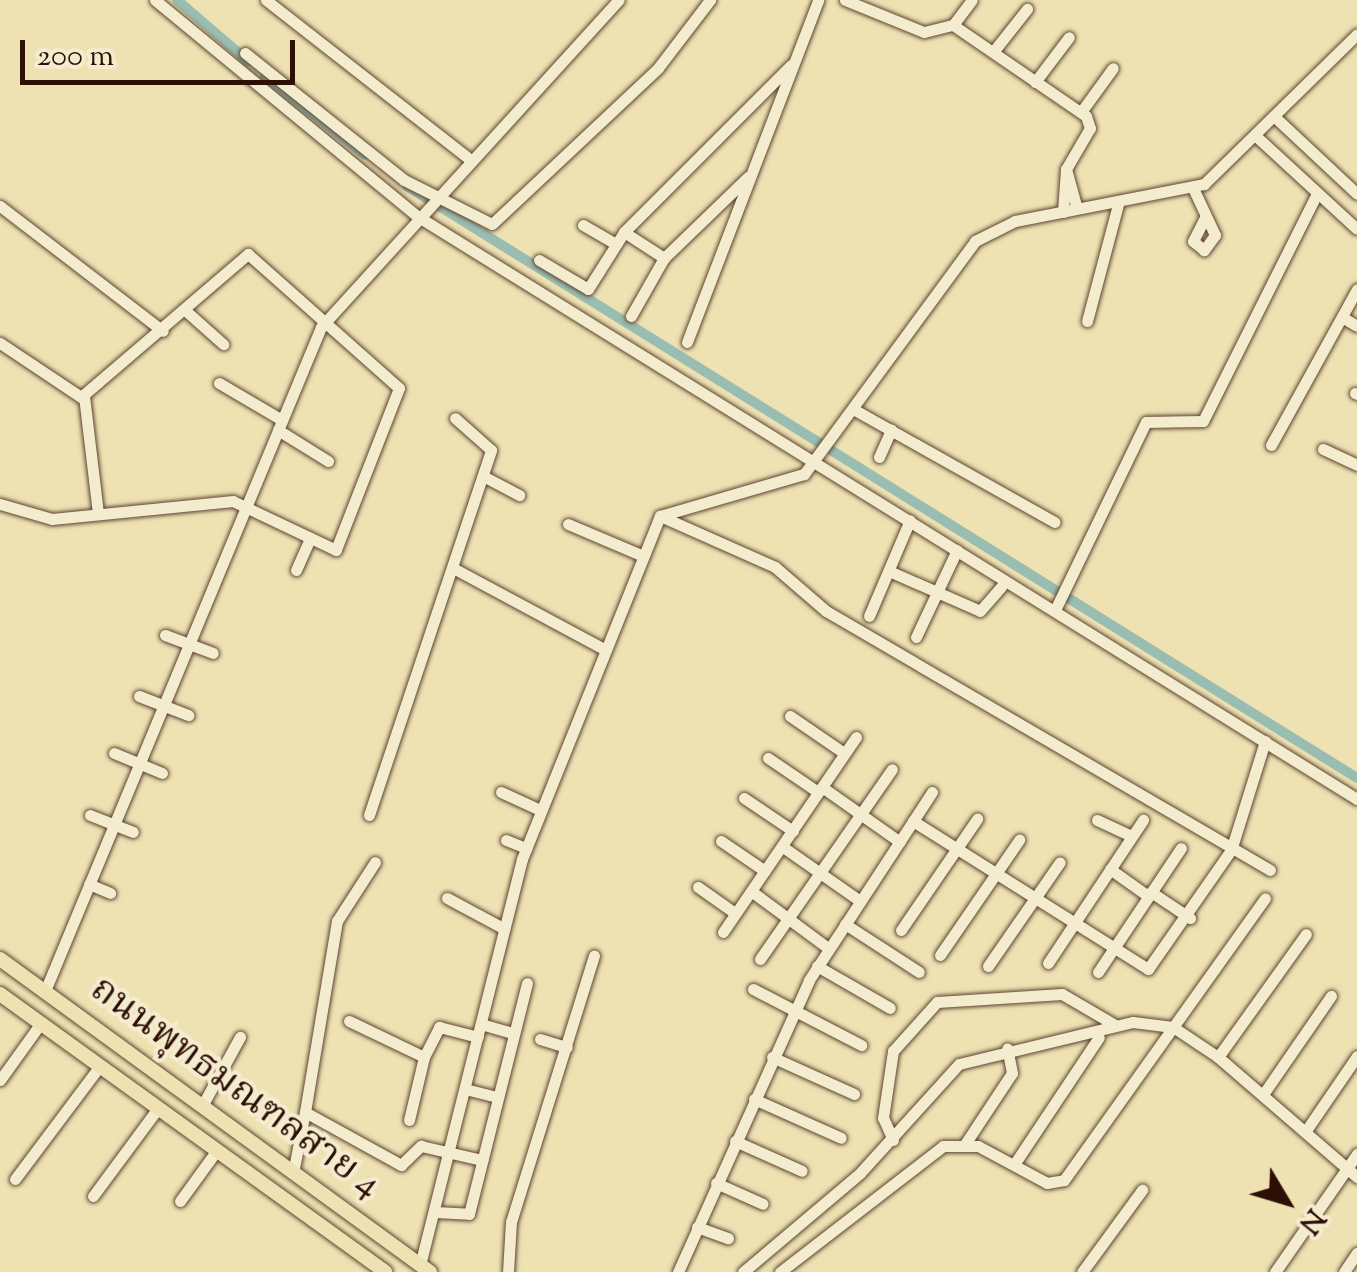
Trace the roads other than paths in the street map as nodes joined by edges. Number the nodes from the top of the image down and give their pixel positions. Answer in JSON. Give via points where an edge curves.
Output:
{"nodes":[{"id":1,"x":155,"y":0,"type":"edge"},
{"id":2,"x":266,"y":0,"type":"edge"},
{"id":3,"x":710,"y":0,"type":"edge"},
{"id":4,"x":818,"y":0,"type":"edge"},
{"id":5,"x":844,"y":0,"type":"edge"},
{"id":6,"x":972,"y":0,"type":"edge"},
{"id":7,"x":616,"y":1,"type":"edge"},
{"id":8,"x":1027,"y":9,"type":"dead end"},
{"id":9,"x":953,"y":25,"type":"junction"},
{"id":10,"x":1357,"y":34,"type":"edge"},
{"id":11,"x":1069,"y":37,"type":"dead end"},
{"id":12,"x":245,"y":52,"type":"dead end"},
{"id":13,"x":993,"y":52,"type":"junction"},
{"id":14,"x":794,"y":62,"type":"junction"},
{"id":15,"x":1114,"y":68,"type":"dead end"},
{"id":16,"x":1035,"y":82,"type":"junction"},
{"id":17,"x":1081,"y":112,"type":"junction"},
{"id":18,"x":1278,"y":120,"type":"junction"},
{"id":19,"x":1258,"y":138,"type":"junction"},
{"id":20,"x":471,"y":160,"type":"junction"},
{"id":21,"x":1066,"y":169,"type":"junction"},
{"id":22,"x":751,"y":174,"type":"junction"},
{"id":23,"x":1193,"y":188,"type":"junction"},
{"id":24,"x":1357,"y":194,"type":"edge"},
{"id":25,"x":1314,"y":196,"type":"junction"},
{"id":26,"x":1119,"y":201,"type":"junction"},
{"id":27,"x":0,"y":206,"type":"edge"},
{"id":28,"x":425,"y":207,"type":"junction"},
{"id":29,"x":1076,"y":209,"type":"junction"},
{"id":30,"x":1063,"y":212,"type":"junction"},
{"id":31,"x":1205,"y":216,"type":"dead end"},
{"id":32,"x":583,"y":225,"type":"dead end"},
{"id":33,"x":1357,"y":229,"type":"edge"},
{"id":34,"x":624,"y":232,"type":"junction"},
{"id":35,"x":616,"y":244,"type":"junction"},
{"id":36,"x":664,"y":258,"type":"junction"},
{"id":37,"x":538,"y":260,"type":"dead end"},
{"id":38,"x":1357,"y":289,"type":"edge"},
{"id":39,"x":186,"y":311,"type":"junction"},
{"id":40,"x":631,"y":316,"type":"dead end"},
{"id":41,"x":1342,"y":317,"type":"junction"},
{"id":42,"x":327,"y":318,"type":"junction"},
{"id":43,"x":1087,"y":322,"type":"dead end"},
{"id":44,"x":1357,"y":326,"type":"edge"},
{"id":45,"x":163,"y":331,"type":"junction"},
{"id":46,"x":687,"y":342,"type":"dead end"},
{"id":47,"x":0,"y":343,"type":"edge"},
{"id":48,"x":223,"y":344,"type":"dead end"},
{"id":49,"x":219,"y":384,"type":"dead end"},
{"id":50,"x":84,"y":396,"type":"junction"},
{"id":51,"x":853,"y":409,"type":"junction"},
{"id":52,"x":455,"y":418,"type":"dead end"},
{"id":53,"x":280,"y":425,"type":"junction"},
{"id":54,"x":891,"y":430,"type":"junction"},
{"id":55,"x":1271,"y":444,"type":"dead end"},
{"id":56,"x":1323,"y":449,"type":"dead end"},
{"id":57,"x":820,"y":456,"type":"junction"},
{"id":58,"x":879,"y":457,"type":"dead end"},
{"id":59,"x":328,"y":461,"type":"dead end"},
{"id":60,"x":1357,"y":466,"type":"edge"},
{"id":61,"x":482,"y":476,"type":"junction"},
{"id":62,"x":520,"y":495,"type":"dead end"},
{"id":63,"x":0,"y":504,"type":"edge"},
{"id":64,"x":246,"y":504,"type":"junction"},
{"id":65,"x":98,"y":513,"type":"junction"},
{"id":66,"x":660,"y":516,"type":"junction"},
{"id":67,"x":910,"y":520,"type":"junction"},
{"id":68,"x":1054,"y":522,"type":"dead end"},
{"id":69,"x":568,"y":524,"type":"dead end"},
{"id":70,"x":310,"y":538,"type":"junction"},
{"id":71,"x":957,"y":550,"type":"junction"},
{"id":72,"x":641,"y":555,"type":"junction"},
{"id":73,"x":452,"y":568,"type":"junction"},
{"id":74,"x":296,"y":570,"type":"dead end"},
{"id":75,"x":889,"y":570,"type":"junction"},
{"id":76,"x":1002,"y":587,"type":"dead end"},
{"id":77,"x":938,"y":590,"type":"junction"},
{"id":78,"x":1059,"y":603,"type":"junction"},
{"id":79,"x":869,"y":616,"type":"dead end"},
{"id":80,"x":165,"y":635,"type":"dead end"},
{"id":81,"x":916,"y":637,"type":"dead end"},
{"id":82,"x":188,"y":643,"type":"junction"},
{"id":83,"x":604,"y":649,"type":"junction"},
{"id":84,"x":214,"y":653,"type":"dead end"},
{"id":85,"x":139,"y":696,"type":"dead end"},
{"id":86,"x":163,"y":705,"type":"junction"},
{"id":87,"x":188,"y":714,"type":"dead end"},
{"id":88,"x":790,"y":716,"type":"dead end"},
{"id":89,"x":856,"y":737,"type":"dead end"},
{"id":90,"x":1265,"y":741,"type":"junction"},
{"id":91,"x":114,"y":753,"type":"dead end"},
{"id":92,"x":844,"y":754,"type":"junction"},
{"id":93,"x":768,"y":758,"type":"dead end"},
{"id":94,"x":139,"y":763,"type":"junction"},
{"id":95,"x":892,"y":770,"type":"dead end"},
{"id":96,"x":162,"y":773,"type":"dead end"},
{"id":97,"x":820,"y":789,"type":"junction"},
{"id":98,"x":501,"y":792,"type":"dead end"},
{"id":99,"x":932,"y":792,"type":"dead end"},
{"id":100,"x":744,"y":798,"type":"dead end"},
{"id":101,"x":1357,"y":799,"type":"edge"},
{"id":102,"x":540,"y":810,"type":"junction"},
{"id":103,"x":860,"y":814,"type":"junction"},
{"id":104,"x":90,"y":815,"type":"dead end"},
{"id":105,"x":370,"y":815,"type":"dead end"},
{"id":106,"x":977,"y":819,"type":"dead end"},
{"id":107,"x":1096,"y":820,"type":"dead end"},
{"id":108,"x":1143,"y":820,"type":"dead end"},
{"id":109,"x":913,"y":821,"type":"junction"},
{"id":110,"x":113,"y":824,"type":"junction"},
{"id":111,"x":793,"y":831,"type":"junction"},
{"id":112,"x":133,"y":832,"type":"dead end"},
{"id":113,"x":1131,"y":836,"type":"junction"},
{"id":114,"x":506,"y":840,"type":"dead end"},
{"id":115,"x":1019,"y":840,"type":"dead end"},
{"id":116,"x":721,"y":841,"type":"dead end"},
{"id":117,"x":900,"y":842,"type":"junction"},
{"id":118,"x":782,"y":847,"type":"junction"},
{"id":119,"x":526,"y":848,"type":"junction"},
{"id":120,"x":1181,"y":848,"type":"dead end"},
{"id":121,"x":958,"y":849,"type":"junction"},
{"id":122,"x":1230,"y":850,"type":"junction"},
{"id":123,"x":375,"y":862,"type":"dead end"},
{"id":124,"x":1060,"y":862,"type":"dead end"},
{"id":125,"x":1110,"y":870,"type":"junction"},
{"id":126,"x":1270,"y":870,"type":"dead end"},
{"id":127,"x":765,"y":871,"type":"junction"},
{"id":128,"x":821,"y":873,"type":"junction"},
{"id":129,"x":996,"y":874,"type":"junction"},
{"id":130,"x":89,"y":884,"type":"junction"},
{"id":131,"x":698,"y":887,"type":"dead end"},
{"id":132,"x":751,"y":891,"type":"junction"},
{"id":133,"x":110,"y":894,"type":"dead end"},
{"id":134,"x":1149,"y":894,"type":"junction"},
{"id":135,"x":447,"y":898,"type":"dead end"},
{"id":136,"x":1036,"y":898,"type":"junction"},
{"id":137,"x":1265,"y":898,"type":"dead end"},
{"id":138,"x":860,"y":901,"type":"junction"},
{"id":139,"x":736,"y":913,"type":"junction"},
{"id":140,"x":789,"y":918,"type":"junction"},
{"id":141,"x":1190,"y":918,"type":"junction"},
{"id":142,"x":1074,"y":921,"type":"junction"},
{"id":143,"x":845,"y":924,"type":"junction"},
{"id":144,"x":504,"y":928,"type":"junction"},
{"id":145,"x":902,"y":930,"type":"dead end"},
{"id":146,"x":722,"y":932,"type":"dead end"},
{"id":147,"x":1306,"y":934,"type":"dead end"},
{"id":148,"x":1113,"y":947,"type":"junction"},
{"id":149,"x":828,"y":948,"type":"junction"},
{"id":150,"x":940,"y":955,"type":"dead end"},
{"id":151,"x":594,"y":956,"type":"dead end"},
{"id":152,"x":0,"y":958,"type":"edge"},
{"id":153,"x":760,"y":959,"type":"dead end"},
{"id":154,"x":1048,"y":962,"type":"dead end"},
{"id":155,"x":817,"y":966,"type":"junction"},
{"id":156,"x":988,"y":966,"type":"dead end"},
{"id":157,"x":920,"y":972,"type":"dead end"},
{"id":158,"x":1098,"y":972,"type":"dead end"},
{"id":159,"x":528,"y":983,"type":"dead end"},
{"id":160,"x":753,"y":989,"type":"dead end"},
{"id":161,"x":45,"y":991,"type":"junction"},
{"id":162,"x":0,"y":994,"type":"edge"},
{"id":163,"x":1331,"y":996,"type":"dead end"},
{"id":164,"x":890,"y":1008,"type":"dead end"},
{"id":165,"x":792,"y":1013,"type":"junction"},
{"id":166,"x":349,"y":1021,"type":"dead end"},
{"id":167,"x":41,"y":1023,"type":"junction"},
{"id":168,"x":1110,"y":1023,"type":"junction"},
{"id":169,"x":1174,"y":1027,"type":"junction"},
{"id":170,"x":480,"y":1031,"type":"junction"},
{"id":171,"x":513,"y":1033,"type":"junction"},
{"id":172,"x":1093,"y":1034,"type":"junction"},
{"id":173,"x":240,"y":1036,"type":"dead end"},
{"id":174,"x":540,"y":1039,"type":"dead end"},
{"id":175,"x":860,"y":1046,"type":"dead end"},
{"id":176,"x":567,"y":1048,"type":"junction"},
{"id":177,"x":1008,"y":1048,"type":"junction"},
{"id":178,"x":1357,"y":1056,"type":"edge"},
{"id":179,"x":772,"y":1057,"type":"junction"},
{"id":180,"x":1218,"y":1057,"type":"junction"},
{"id":181,"x":424,"y":1058,"type":"junction"},
{"id":182,"x":99,"y":1066,"type":"junction"},
{"id":183,"x":0,"y":1080,"type":"edge"},
{"id":184,"x":465,"y":1089,"type":"junction"},
{"id":185,"x":1264,"y":1093,"type":"junction"},
{"id":186,"x":854,"y":1094,"type":"dead end"},
{"id":187,"x":498,"y":1097,"type":"junction"},
{"id":188,"x":754,"y":1100,"type":"junction"},
{"id":189,"x":202,"y":1106,"type":"junction"},
{"id":190,"x":158,"y":1108,"type":"junction"},
{"id":191,"x":305,"y":1112,"type":"junction"},
{"id":192,"x":409,"y":1120,"type":"dead end"},
{"id":193,"x":1304,"y":1132,"type":"junction"},
{"id":194,"x":841,"y":1138,"type":"dead end"},
{"id":195,"x":893,"y":1140,"type":"junction"},
{"id":196,"x":734,"y":1142,"type":"junction"},
{"id":197,"x":965,"y":1144,"type":"junction"},
{"id":198,"x":217,"y":1150,"type":"junction"},
{"id":199,"x":449,"y":1152,"type":"junction"},
{"id":200,"x":1357,"y":1154,"type":"edge"},
{"id":201,"x":482,"y":1160,"type":"junction"},
{"id":202,"x":1014,"y":1163,"type":"junction"},
{"id":203,"x":292,"y":1172,"type":"junction"},
{"id":204,"x":802,"y":1172,"type":"dead end"},
{"id":205,"x":1352,"y":1173,"type":"edge"},
{"id":206,"x":16,"y":1179,"type":"dead end"},
{"id":207,"x":716,"y":1183,"type":"junction"},
{"id":208,"x":1142,"y":1190,"type":"dead end"},
{"id":209,"x":93,"y":1196,"type":"dead end"},
{"id":210,"x":180,"y":1201,"type":"dead end"},
{"id":211,"x":763,"y":1204,"type":"dead end"},
{"id":212,"x":434,"y":1212,"type":"junction"},
{"id":213,"x":697,"y":1227,"type":"junction"},
{"id":214,"x":728,"y":1238,"type":"dead end"},
{"id":215,"x":1357,"y":1253,"type":"edge"},
{"id":216,"x":425,"y":1269,"type":"edge"},
{"id":217,"x":384,"y":1272,"type":"edge"},
{"id":218,"x":508,"y":1272,"type":"edge"},
{"id":219,"x":678,"y":1272,"type":"edge"},
{"id":220,"x":742,"y":1272,"type":"edge"},
{"id":221,"x":780,"y":1272,"type":"edge"},
{"id":222,"x":1082,"y":1272,"type":"edge"},
{"id":223,"x":1275,"y":1272,"type":"edge"},
{"id":224,"x":1344,"y":1272,"type":"edge"}],
"edges":[{"from":1,"to":28,"type":"street"},
{"from":2,"to":20,"type":"street"},
{"from":3,"to":28,"type":"street","via":[[658,68],[503,216],[484,224]]},
{"from":4,"to":14,"type":"street"},
{"from":5,"to":9,"type":"street","via":[[924,32]]},
{"from":6,"to":9,"type":"street"},
{"from":7,"to":20,"type":"street"},
{"from":8,"to":13,"type":"street"},
{"from":9,"to":13,"type":"street"},
{"from":10,"to":18,"type":"street"},
{"from":11,"to":16,"type":"street"},
{"from":12,"to":28,"type":"street"},
{"from":13,"to":16,"type":"street"},
{"from":14,"to":22,"type":"street"},
{"from":14,"to":34,"type":"street"},
{"from":15,"to":17,"type":"street"},
{"from":16,"to":17,"type":"street"},
{"from":17,"to":21,"type":"street","via":[[1090,128]]},
{"from":18,"to":19,"type":"street"},
{"from":18,"to":24,"type":"street"},
{"from":19,"to":23,"type":"street"},
{"from":19,"to":25,"type":"street"},
{"from":20,"to":28,"type":"street"},
{"from":21,"to":29,"type":"street"},
{"from":21,"to":30,"type":"street"},
{"from":22,"to":36,"type":"street"},
{"from":22,"to":46,"type":"street"},
{"from":23,"to":26,"type":"street"},
{"from":23,"to":31,"type":"street"},
{"from":25,"to":33,"type":"street"},
{"from":25,"to":78,"type":"street","via":[[1203,422],[1146,422]]},
{"from":26,"to":29,"type":"street"},
{"from":26,"to":43,"type":"street"},
{"from":27,"to":45,"type":"street"},
{"from":28,"to":42,"type":"street"},
{"from":28,"to":57,"type":"street"},
{"from":29,"to":30,"type":"street"},
{"from":30,"to":51,"type":"street","via":[[975,241]]},
{"from":32,"to":35,"type":"street"},
{"from":34,"to":35,"type":"street"},
{"from":34,"to":36,"type":"street"},
{"from":35,"to":37,"type":"street","via":[[588,289]]},
{"from":36,"to":40,"type":"street"},
{"from":38,"to":41,"type":"street"},
{"from":39,"to":42,"type":"street","via":[[248,254]]},
{"from":39,"to":45,"type":"street"},
{"from":39,"to":48,"type":"street"},
{"from":41,"to":44,"type":"street"},
{"from":41,"to":55,"type":"street"},
{"from":42,"to":53,"type":"street"},
{"from":42,"to":70,"type":"street","via":[[400,388],[336,550]]},
{"from":45,"to":50,"type":"street"},
{"from":47,"to":50,"type":"street"},
{"from":49,"to":53,"type":"street"},
{"from":50,"to":65,"type":"street"},
{"from":51,"to":54,"type":"street"},
{"from":51,"to":57,"type":"street"},
{"from":52,"to":61,"type":"street","via":[[490,446]]},
{"from":53,"to":59,"type":"street"},
{"from":53,"to":64,"type":"street"},
{"from":54,"to":58,"type":"street"},
{"from":54,"to":68,"type":"street"},
{"from":56,"to":60,"type":"street"},
{"from":57,"to":66,"type":"street","via":[[786,484],[692,500]]},
{"from":57,"to":67,"type":"street"},
{"from":61,"to":62,"type":"street"},
{"from":61,"to":73,"type":"street"},
{"from":63,"to":65,"type":"street","via":[[32,517]]},
{"from":64,"to":65,"type":"street"},
{"from":64,"to":70,"type":"street"},
{"from":64,"to":82,"type":"street"},
{"from":66,"to":72,"type":"street"},
{"from":66,"to":122,"type":"street","via":[[774,567],[826,611]]},
{"from":67,"to":71,"type":"street"},
{"from":67,"to":75,"type":"street"},
{"from":69,"to":72,"type":"street"},
{"from":70,"to":74,"type":"street"},
{"from":71,"to":77,"type":"street"},
{"from":71,"to":78,"type":"street"},
{"from":72,"to":83,"type":"street"},
{"from":73,"to":83,"type":"street"},
{"from":73,"to":105,"type":"street"},
{"from":75,"to":77,"type":"street"},
{"from":75,"to":79,"type":"street"},
{"from":76,"to":77,"type":"street","via":[[980,610]]},
{"from":77,"to":81,"type":"street"},
{"from":78,"to":90,"type":"street"},
{"from":80,"to":82,"type":"street"},
{"from":82,"to":84,"type":"street"},
{"from":82,"to":86,"type":"street"},
{"from":83,"to":102,"type":"street"},
{"from":85,"to":86,"type":"street"},
{"from":86,"to":87,"type":"street"},
{"from":86,"to":94,"type":"street"},
{"from":88,"to":92,"type":"street"},
{"from":89,"to":92,"type":"street"},
{"from":90,"to":101,"type":"street"},
{"from":90,"to":122,"type":"street"},
{"from":91,"to":94,"type":"street"},
{"from":92,"to":97,"type":"street"},
{"from":93,"to":97,"type":"street"},
{"from":94,"to":96,"type":"street"},
{"from":94,"to":110,"type":"street"},
{"from":95,"to":103,"type":"street"},
{"from":97,"to":103,"type":"street"},
{"from":97,"to":111,"type":"street"},
{"from":98,"to":102,"type":"street"},
{"from":99,"to":109,"type":"street"},
{"from":100,"to":111,"type":"street"},
{"from":102,"to":119,"type":"street"},
{"from":103,"to":117,"type":"street"},
{"from":103,"to":128,"type":"street"},
{"from":104,"to":110,"type":"street"},
{"from":106,"to":121,"type":"street"},
{"from":107,"to":113,"type":"street"},
{"from":108,"to":113,"type":"street"},
{"from":109,"to":117,"type":"street"},
{"from":109,"to":121,"type":"street"},
{"from":110,"to":112,"type":"street"},
{"from":110,"to":130,"type":"street"},
{"from":111,"to":118,"type":"street"},
{"from":113,"to":125,"type":"street"},
{"from":114,"to":119,"type":"street"},
{"from":115,"to":129,"type":"street"},
{"from":116,"to":127,"type":"street"},
{"from":117,"to":138,"type":"street"},
{"from":118,"to":127,"type":"street"},
{"from":118,"to":128,"type":"street"},
{"from":119,"to":144,"type":"street"},
{"from":120,"to":134,"type":"street"},
{"from":121,"to":129,"type":"street"},
{"from":121,"to":145,"type":"street"},
{"from":122,"to":126,"type":"street"},
{"from":122,"to":141,"type":"street"},
{"from":123,"to":191,"type":"street","via":[[337,922]]},
{"from":124,"to":136,"type":"street"},
{"from":125,"to":134,"type":"street"},
{"from":125,"to":142,"type":"street"},
{"from":127,"to":132,"type":"street"},
{"from":128,"to":138,"type":"street"},
{"from":128,"to":140,"type":"street"},
{"from":129,"to":136,"type":"street"},
{"from":129,"to":150,"type":"street"},
{"from":130,"to":133,"type":"street"},
{"from":130,"to":161,"type":"street"},
{"from":131,"to":139,"type":"street"},
{"from":132,"to":139,"type":"street"},
{"from":132,"to":140,"type":"street"},
{"from":134,"to":141,"type":"street"},
{"from":134,"to":148,"type":"street"},
{"from":135,"to":144,"type":"street"},
{"from":136,"to":142,"type":"street"},
{"from":136,"to":156,"type":"street"},
{"from":137,"to":169,"type":"street"},
{"from":138,"to":143,"type":"street"},
{"from":139,"to":146,"type":"street"},
{"from":140,"to":149,"type":"street"},
{"from":140,"to":153,"type":"street"},
{"from":141,"to":148,"type":"street","via":[[1152,968]]},
{"from":142,"to":148,"type":"street"},
{"from":142,"to":154,"type":"street"},
{"from":143,"to":149,"type":"street"},
{"from":143,"to":157,"type":"street"},
{"from":144,"to":170,"type":"street"},
{"from":147,"to":180,"type":"street"},
{"from":148,"to":158,"type":"street"},
{"from":149,"to":155,"type":"street"},
{"from":151,"to":176,"type":"street"},
{"from":152,"to":161,"type":"main road","name":"ถนนพุทธมณฑลสาย 4"},
{"from":155,"to":164,"type":"street"},
{"from":155,"to":165,"type":"street"},
{"from":159,"to":171,"type":"street"},
{"from":160,"to":165,"type":"street"},
{"from":161,"to":189,"type":"main road","name":"ถนนพุทธมณฑลสาย 4"},
{"from":162,"to":167,"type":"main road","name":"ถนนพุทธมณฑลสาย 4"},
{"from":163,"to":185,"type":"street"},
{"from":165,"to":175,"type":"street"},
{"from":165,"to":179,"type":"street"},
{"from":166,"to":181,"type":"street"},
{"from":167,"to":182,"type":"main road","name":"ถนนพุทธมณฑลสาย 4"},
{"from":167,"to":183,"type":"street"},
{"from":168,"to":169,"type":"street"},
{"from":168,"to":172,"type":"street"},
{"from":168,"to":195,"type":"street","via":[[1062,994],[937,1002],[893,1051],[883,1118]]},
{"from":169,"to":180,"type":"street"},
{"from":169,"to":202,"type":"street","via":[[1064,1180],[1047,1183]]},
{"from":170,"to":171,"type":"street"},
{"from":170,"to":181,"type":"street","via":[[439,1027]]},
{"from":170,"to":184,"type":"street"},
{"from":171,"to":187,"type":"street"},
{"from":172,"to":177,"type":"street"},
{"from":172,"to":202,"type":"street"},
{"from":173,"to":189,"type":"street"},
{"from":174,"to":176,"type":"street"},
{"from":176,"to":218,"type":"street","via":[[511,1222]]},
{"from":177,"to":195,"type":"street","via":[[947,1072]]},
{"from":177,"to":197,"type":"street","via":[[1012,1072]]},
{"from":178,"to":193,"type":"street"},
{"from":179,"to":186,"type":"street"},
{"from":179,"to":188,"type":"street"},
{"from":180,"to":185,"type":"street"},
{"from":181,"to":192,"type":"street"},
{"from":182,"to":190,"type":"main road","name":"ถนนพุทธมณฑลสาย 4"},
{"from":182,"to":206,"type":"street"},
{"from":184,"to":187,"type":"street"},
{"from":184,"to":199,"type":"street"},
{"from":185,"to":193,"type":"street"},
{"from":187,"to":201,"type":"street"},
{"from":188,"to":194,"type":"street"},
{"from":188,"to":196,"type":"street"},
{"from":189,"to":203,"type":"main road","name":"ถนนพุทธมณฑลสาย 4"},
{"from":190,"to":198,"type":"main road","name":"ถนนพุทธมณฑลสาย 4"},
{"from":190,"to":209,"type":"street"},
{"from":191,"to":199,"type":"street","via":[[401,1164],[418,1146]]},
{"from":191,"to":203,"type":"street"},
{"from":193,"to":205,"type":"street"},
{"from":195,"to":220,"type":"street"},
{"from":196,"to":204,"type":"street"},
{"from":196,"to":207,"type":"street"},
{"from":197,"to":202,"type":"street"},
{"from":197,"to":221,"type":"street","via":[[931,1151]]},
{"from":198,"to":210,"type":"street"},
{"from":198,"to":217,"type":"main road","name":"ถนนพุทธมณฑลสาย 4"},
{"from":199,"to":201,"type":"street"},
{"from":199,"to":212,"type":"street"},
{"from":200,"to":205,"type":"street"},
{"from":201,"to":212,"type":"street","via":[[466,1218]]},
{"from":203,"to":216,"type":"main road","name":"ถนนพุทธมณฑลสาย 4"},
{"from":205,"to":223,"type":"street"},
{"from":207,"to":211,"type":"street"},
{"from":207,"to":213,"type":"street"},
{"from":208,"to":222,"type":"street"},
{"from":212,"to":216,"type":"street"},
{"from":213,"to":214,"type":"street"},
{"from":213,"to":219,"type":"street"},
{"from":215,"to":224,"type":"street"}]}
